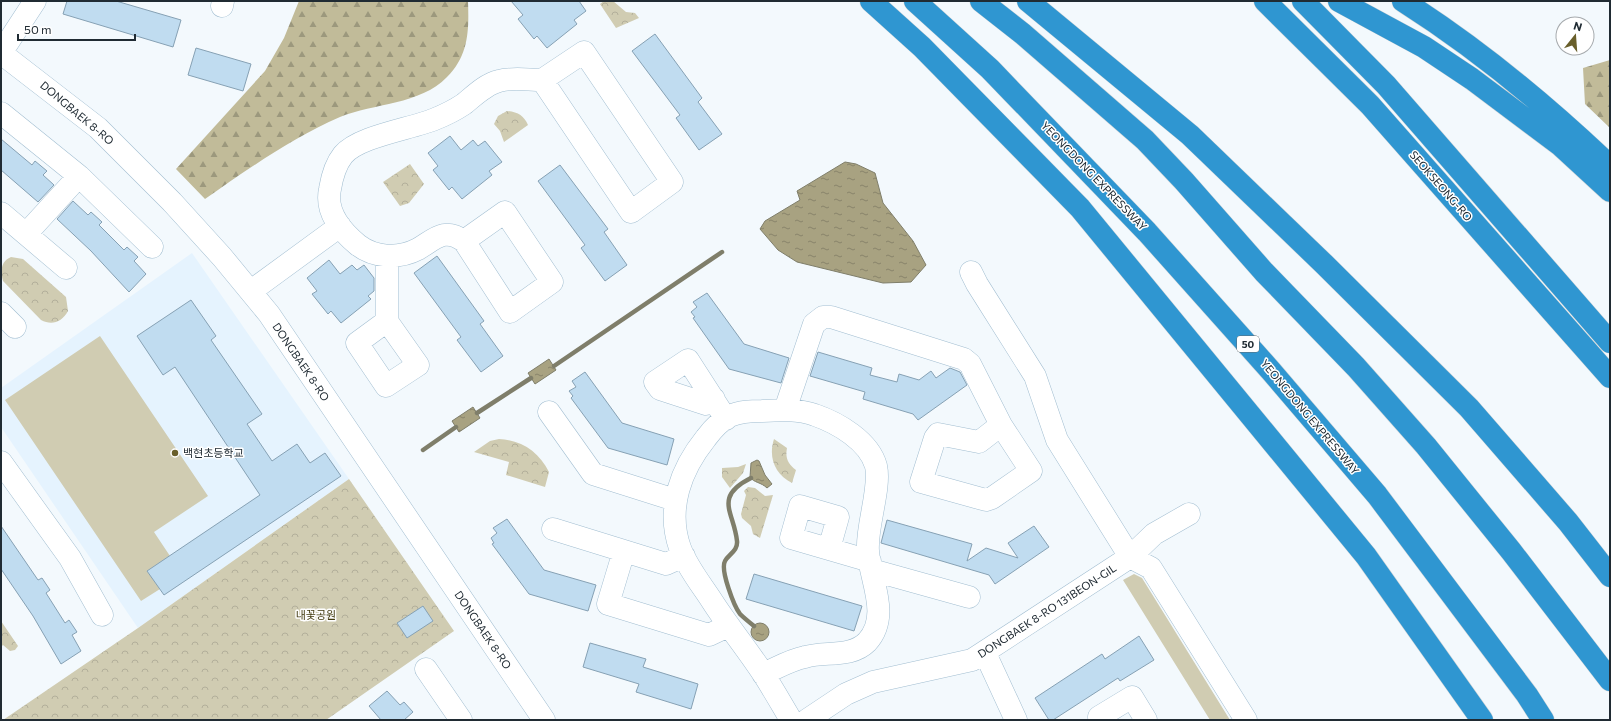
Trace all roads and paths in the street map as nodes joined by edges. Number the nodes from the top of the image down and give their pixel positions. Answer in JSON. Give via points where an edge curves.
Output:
{"nodes":[{"id":1,"x":35,"y":1,"type":"edge"},
{"id":2,"x":871,"y":1,"type":"edge"},
{"id":3,"x":915,"y":1,"type":"edge"},
{"id":4,"x":981,"y":1,"type":"edge"},
{"id":5,"x":1028,"y":1,"type":"edge"},
{"id":6,"x":1264,"y":1,"type":"edge"},
{"id":7,"x":1302,"y":1,"type":"edge"},
{"id":8,"x":1339,"y":1,"type":"edge"},
{"id":9,"x":1403,"y":1,"type":"edge"},
{"id":10,"x":1,"y":53,"type":"edge"},
{"id":11,"x":542,"y":80,"type":"junction"},
{"id":12,"x":1,"y":113,"type":"edge"},
{"id":13,"x":1610,"y":166,"type":"edge"},
{"id":14,"x":79,"y":176,"type":"junction"},
{"id":15,"x":1610,"y":191,"type":"edge"},
{"id":16,"x":1,"y":213,"type":"edge"},
{"id":17,"x":340,"y":226,"type":"junction"},
{"id":18,"x":26,"y":234,"type":"junction"},
{"id":19,"x":464,"y":241,"type":"dead end"},
{"id":20,"x":152,"y":248,"type":"dead end"},
{"id":21,"x":387,"y":256,"type":"junction"},
{"id":22,"x":66,"y":268,"type":"dead end"},
{"id":23,"x":971,"y":272,"type":"dead end"},
{"id":24,"x":251,"y":291,"type":"junction"},
{"id":25,"x":387,"y":321,"type":"dead end"},
{"id":26,"x":1610,"y":342,"type":"edge"},
{"id":27,"x":1610,"y":377,"type":"edge"},
{"id":28,"x":714,"y":399,"type":"dead end"},
{"id":29,"x":785,"y":410,"type":"junction"},
{"id":30,"x":549,"y":412,"type":"dead end"},
{"id":31,"x":726,"y":419,"type":"junction"},
{"id":32,"x":1001,"y":426,"type":"junction"},
{"id":33,"x":1,"y":462,"type":"edge"},
{"id":34,"x":675,"y":500,"type":"junction"},
{"id":35,"x":1189,"y":514,"type":"dead end"},
{"id":36,"x":553,"y":529,"type":"dead end"},
{"id":37,"x":829,"y":549,"type":"dead end"},
{"id":38,"x":624,"y":551,"type":"junction"},
{"id":39,"x":684,"y":556,"type":"junction"},
{"id":40,"x":1130,"y":557,"type":"junction"},
{"id":41,"x":871,"y":565,"type":"junction"},
{"id":42,"x":1610,"y":576,"type":"edge"},
{"id":43,"x":969,"y":597,"type":"dead end"},
{"id":44,"x":102,"y":615,"type":"dead end"},
{"id":45,"x":728,"y":626,"type":"junction"},
{"id":46,"x":985,"y":653,"type":"junction"},
{"id":47,"x":426,"y":669,"type":"dead end"},
{"id":48,"x":763,"y":674,"type":"junction"},
{"id":49,"x":1610,"y":680,"type":"edge"},
{"id":50,"x":536,"y":718,"type":"edge"},
{"id":51,"x":461,"y":720,"type":"edge"},
{"id":52,"x":791,"y":720,"type":"edge"},
{"id":53,"x":807,"y":720,"type":"edge"},
{"id":54,"x":1016,"y":720,"type":"edge"},
{"id":55,"x":1101,"y":720,"type":"edge"},
{"id":56,"x":1146,"y":720,"type":"edge"},
{"id":57,"x":1246,"y":720,"type":"edge"},
{"id":58,"x":1482,"y":720,"type":"edge"},
{"id":59,"x":1543,"y":720,"type":"edge"}],
"edges":[{"from":1,"to":10,"type":"street"},
{"from":2,"to":58,"type":"highway","via":[[922,47],[1080,208],[1366,556]]},
{"from":3,"to":59,"type":"highway","name":"YEONGDONG EXPRESSWAY","number":"50","via":[[990,69],[1142,226],[1271,371],[1376,495],[1527,695]]},
{"from":4,"to":49,"type":"highway","via":[[1023,34],[1144,140],[1184,180],[1264,272],[1356,367],[1426,446],[1516,557]]},
{"from":5,"to":42,"type":"highway","via":[[1190,135],[1328,267],[1469,408],[1568,522]]},
{"from":6,"to":27,"type":"highway","name":"SEOKSEONG-RO","via":[[1370,105]]},
{"from":7,"to":26,"type":"highway","via":[[1386,85]]},
{"from":8,"to":15,"type":"highway","via":[[1424,47],[1472,79],[1560,145]]},
{"from":9,"to":13,"type":"highway","via":[[1475,52],[1570,128]]},
{"from":10,"to":24,"type":"street","name":"DONGBAEK 8-RO","via":[[98,128],[172,202]]},
{"from":11,"to":11,"type":"street","via":[[631,212],[672,182],[584,52]]},
{"from":11,"to":17,"type":"street","via":[[500,80],[443,116],[351,148],[338,163],[329,192],[330,209]]},
{"from":12,"to":14,"type":"street"},
{"from":14,"to":18,"type":"street"},
{"from":14,"to":20,"type":"street"},
{"from":16,"to":18,"type":"street"},
{"from":17,"to":21,"type":"street","via":[[368,252]]},
{"from":17,"to":24,"type":"street"},
{"from":18,"to":22,"type":"street"},
{"from":19,"to":21,"type":"street","via":[[450,235],[440,235],[410,252]]},
{"from":21,"to":25,"type":"street"},
{"from":23,"to":40,"type":"street","via":[[1035,376],[1057,440]]},
{"from":24,"to":50,"type":"street","name":"DONGBAEK 8-RO","via":[[269,314]]},
{"from":28,"to":31,"type":"street"},
{"from":29,"to":31,"type":"street","via":[[745,412]]},
{"from":29,"to":32,"type":"street","via":[[814,324],[823,317],[831,317],[964,359],[970,364]]},
{"from":29,"to":41,"type":"street","via":[[815,414],[863,443],[871,453],[876,468],[868,538]]},
{"from":30,"to":34,"type":"street","via":[[593,474]]},
{"from":31,"to":34,"type":"street","via":[[709,434],[691,459]]},
{"from":32,"to":32,"type":"street","via":[[1031,471],[986,500],[921,482],[934,438],[938,434],[979,442]]},
{"from":33,"to":44,"type":"street","via":[[70,558]]},
{"from":34,"to":39,"type":"street","via":[[676,531]]},
{"from":35,"to":40,"type":"street","name":"DONGBAEK 8-RO 131BEON-GIL","via":[[1154,534]]},
{"from":36,"to":38,"type":"street"},
{"from":37,"to":41,"type":"street"},
{"from":38,"to":39,"type":"street","via":[[666,564]]},
{"from":38,"to":45,"type":"street","via":[[608,604],[709,636]]},
{"from":39,"to":45,"type":"street"},
{"from":40,"to":46,"type":"street","name":"DONGBAEK 8-RO 131BEON-GIL"},
{"from":40,"to":57,"type":"street","via":[[1151,568]]},
{"from":41,"to":43,"type":"street"},
{"from":41,"to":48,"type":"street","via":[[878,619],[866,642],[855,650],[802,658]]},
{"from":45,"to":48,"type":"street"},
{"from":46,"to":53,"type":"street","name":"DONGBAEK 8-RO 131BEON-GIL","via":[[960,664],[873,682],[846,694]]},
{"from":46,"to":54,"type":"street"},
{"from":47,"to":51,"type":"street"},
{"from":48,"to":52,"type":"street"},
{"from":55,"to":56,"type":"street","via":[[1099,717],[1132,697]]}]}
